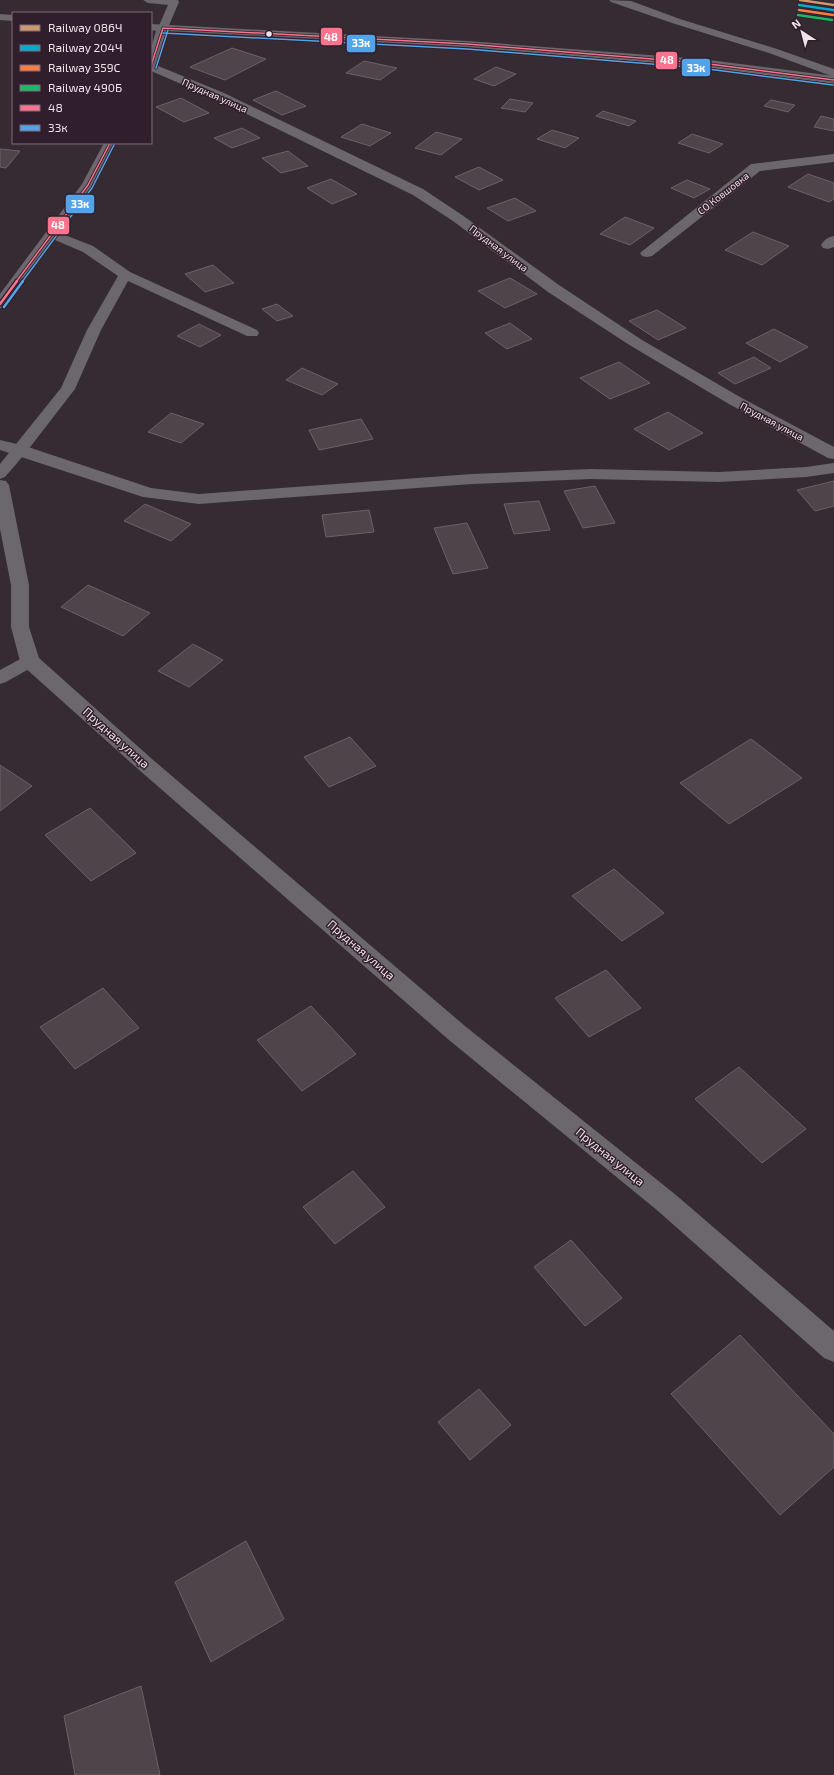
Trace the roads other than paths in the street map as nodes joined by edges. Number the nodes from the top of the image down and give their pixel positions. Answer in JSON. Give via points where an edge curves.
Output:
{"nodes":[{"id":1,"x":148,"y":0,"type":"edge"},
{"id":2,"x":615,"y":0,"type":"edge"},
{"id":3,"x":173,"y":1,"type":"edge"},
{"id":4,"x":0,"y":17,"type":"edge"},
{"id":5,"x":12,"y":18,"type":"edge"},
{"id":6,"x":152,"y":27,"type":"edge"},
{"id":7,"x":163,"y":28,"type":"junction"},
{"id":8,"x":152,"y":63,"type":"edge"},
{"id":9,"x":152,"y":66,"type":"edge"},
{"id":10,"x":834,"y":73,"type":"edge"},
{"id":11,"x":834,"y":80,"type":"edge"},
{"id":12,"x":109,"y":144,"type":"edge"},
{"id":13,"x":834,"y":158,"type":"edge"},
{"id":14,"x":52,"y":234,"type":"junction"},
{"id":15,"x":647,"y":253,"type":"dead end"},
{"id":16,"x":125,"y":275,"type":"junction"},
{"id":17,"x":0,"y":304,"type":"edge"},
{"id":18,"x":252,"y":333,"type":"dead end"},
{"id":19,"x":0,"y":445,"type":"edge"},
{"id":20,"x":19,"y":451,"type":"junction"},
{"id":21,"x":834,"y":454,"type":"edge"},
{"id":22,"x":834,"y":468,"type":"edge"},
{"id":23,"x":0,"y":474,"type":"edge"},
{"id":24,"x":0,"y":485,"type":"edge"},
{"id":25,"x":30,"y":661,"type":"junction"},
{"id":26,"x":0,"y":678,"type":"edge"},
{"id":27,"x":834,"y":1349,"type":"edge"}],
"edges":[{"from":1,"to":3,"type":"lane"},
{"from":2,"to":10,"type":"street"},
{"from":3,"to":7,"type":"lane"},
{"from":4,"to":5,"type":"street"},
{"from":6,"to":7,"type":"street"},
{"from":7,"to":8,"type":"street"},
{"from":7,"to":11,"type":"street","via":[[475,44],[701,63]]},
{"from":9,"to":21,"type":"street","name":"Прудная улица","via":[[220,96],[418,192],[449,211],[572,302],[649,353]]},
{"from":12,"to":14,"type":"street","via":[[88,185]]},
{"from":13,"to":15,"type":"street","name":"СО Ковшовка","via":[[756,167]]},
{"from":14,"to":16,"type":"lane","via":[[88,250]]},
{"from":14,"to":17,"type":"street"},
{"from":16,"to":18,"type":"lane"},
{"from":16,"to":20,"type":"lane","via":[[94,330],[68,389]]},
{"from":19,"to":20,"type":"street"},
{"from":20,"to":22,"type":"street","via":[[149,493],[199,499],[480,479],[591,474],[719,477]]},
{"from":20,"to":23,"type":"lane"},
{"from":24,"to":25,"type":"street","via":[[20,585],[20,627]]},
{"from":25,"to":26,"type":"lane"},
{"from":25,"to":27,"type":"street","name":"Прудная улица","via":[[145,764],[451,1028],[667,1203]]}]}
